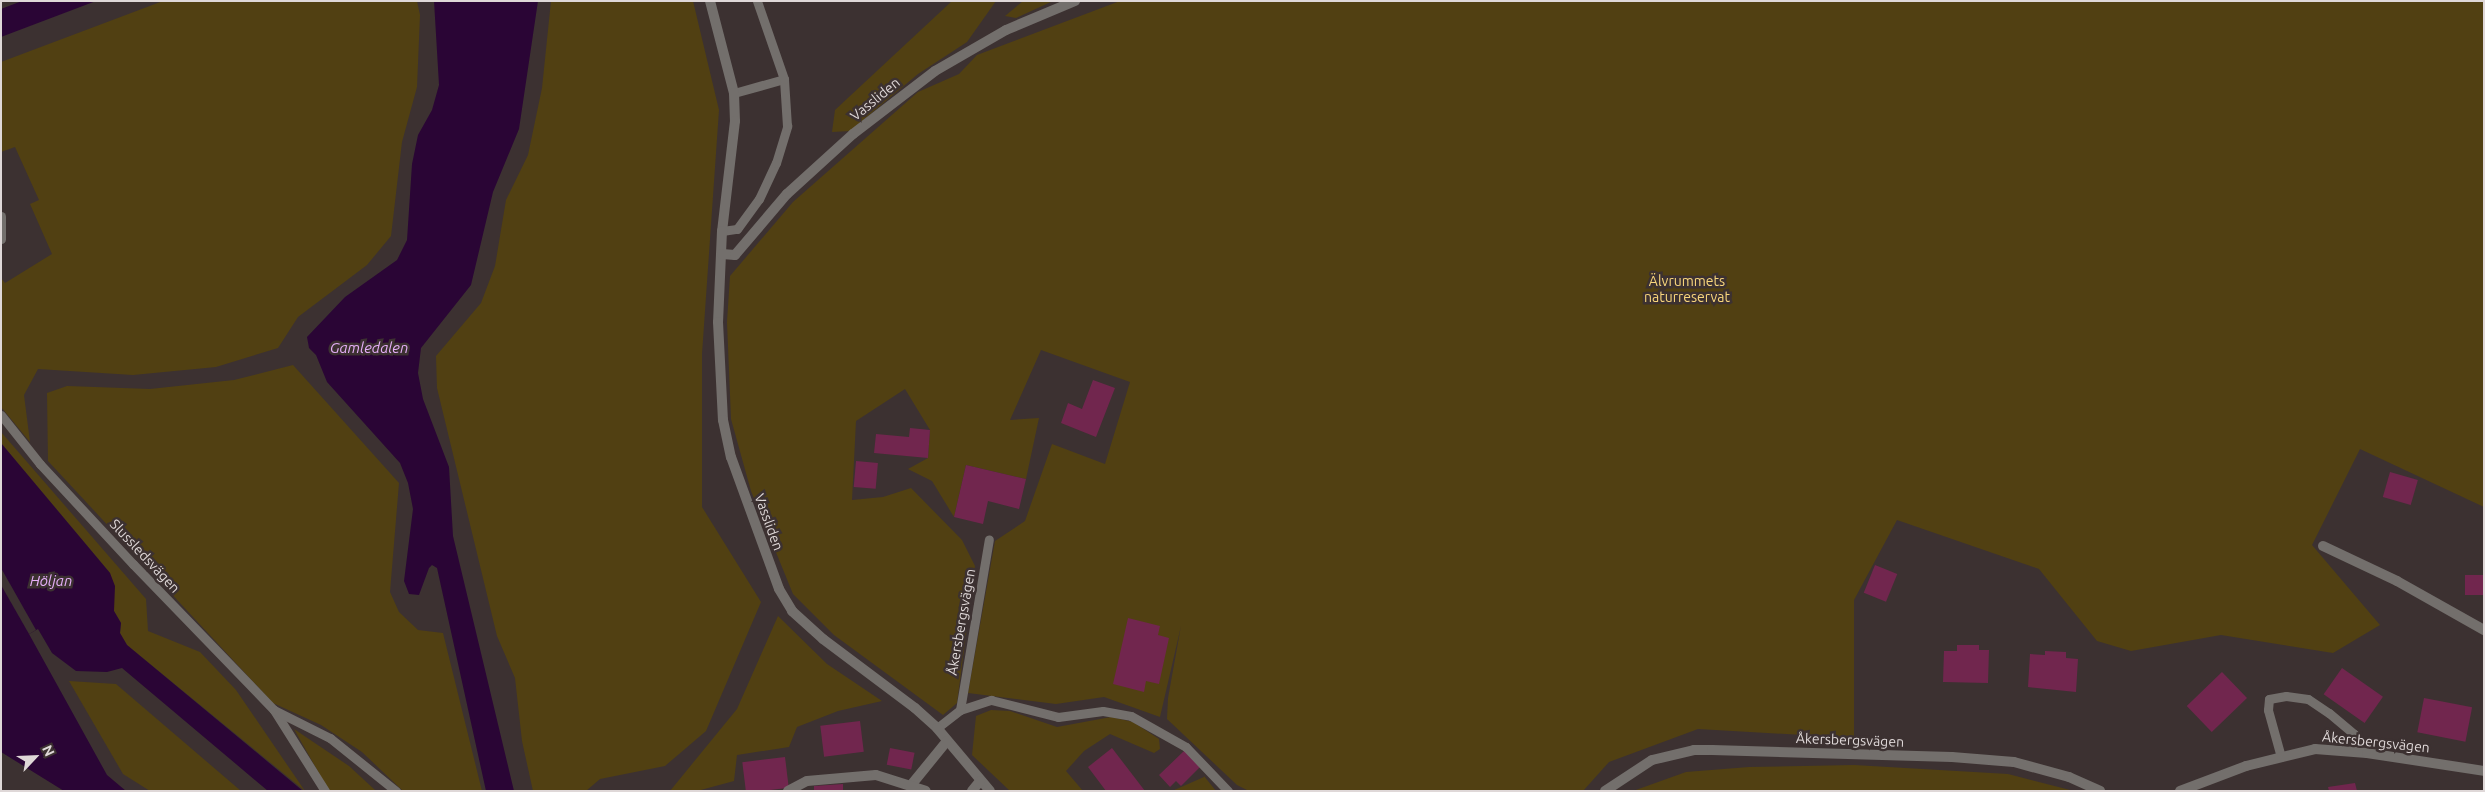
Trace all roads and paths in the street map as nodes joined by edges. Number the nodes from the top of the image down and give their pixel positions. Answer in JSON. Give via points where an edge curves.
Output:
{"nodes":[{"id":1,"x":710,"y":1,"type":"edge"},
{"id":2,"x":757,"y":1,"type":"edge"},
{"id":3,"x":1075,"y":1,"type":"edge"},
{"id":4,"x":784,"y":79,"type":"junction"},
{"id":5,"x":734,"y":93,"type":"junction"},
{"id":6,"x":1,"y":216,"type":"edge"},
{"id":7,"x":722,"y":231,"type":"junction"},
{"id":8,"x":1,"y":239,"type":"edge"},
{"id":9,"x":722,"y":254,"type":"junction"},
{"id":10,"x":1,"y":415,"type":"edge"},
{"id":11,"x":989,"y":539,"type":"dead end"},
{"id":12,"x":2323,"y":546,"type":"dead end"},
{"id":13,"x":2484,"y":630,"type":"edge"},
{"id":14,"x":274,"y":710,"type":"junction"},
{"id":15,"x":960,"y":710,"type":"junction"},
{"id":16,"x":937,"y":728,"type":"junction"},
{"id":17,"x":947,"y":741,"type":"junction"},
{"id":18,"x":2352,"y":751,"type":"junction"},
{"id":19,"x":2281,"y":757,"type":"junction"},
{"id":20,"x":2484,"y":771,"type":"edge"},
{"id":21,"x":980,"y":782,"type":"junction"},
{"id":22,"x":912,"y":784,"type":"junction"},
{"id":23,"x":325,"y":791,"type":"edge"},
{"id":24,"x":396,"y":791,"type":"edge"},
{"id":25,"x":788,"y":791,"type":"edge"},
{"id":26,"x":926,"y":791,"type":"edge"},
{"id":27,"x":972,"y":791,"type":"edge"},
{"id":28,"x":990,"y":791,"type":"edge"},
{"id":29,"x":1228,"y":791,"type":"edge"},
{"id":30,"x":1605,"y":791,"type":"edge"},
{"id":31,"x":2100,"y":791,"type":"edge"},
{"id":32,"x":2180,"y":791,"type":"edge"}],
"edges":[{"from":1,"to":5,"type":"street","name":"Vassliden"},
{"from":2,"to":4,"type":"lane"},
{"from":3,"to":9,"type":"street","name":"Vassliden","via":[[1006,30],[935,71],[853,134],[787,194],[735,255]]},
{"from":4,"to":5,"type":"lane"},
{"from":4,"to":7,"type":"lane","via":[[787,126],[776,164],[759,199],[737,229]]},
{"from":5,"to":7,"type":"street","name":"Vassliden","via":[[735,121]]},
{"from":6,"to":8,"type":"lane"},
{"from":7,"to":9,"type":"street","name":"Vassliden"},
{"from":9,"to":16,"type":"street","name":"Vassliden","via":[[718,322],[723,420],[731,457],[780,589],[792,611],[806,625]]},
{"from":10,"to":14,"type":"lane","name":"Slussledsvägen","via":[[40,464]]},
{"from":11,"to":15,"type":"lane","name":"Åkersbergsvägen"},
{"from":12,"to":13,"type":"street","via":[[2422,594]]},
{"from":14,"to":23,"type":"lane","name":"Slussledsvägen"},
{"from":14,"to":24,"type":"lane","name":"Slussledsvägen","via":[[330,738]]},
{"from":15,"to":16,"type":"lane"},
{"from":15,"to":29,"type":"lane","via":[[991,700],[1058,717],[1103,712],[1131,716],[1186,747]]},
{"from":16,"to":17,"type":"street"},
{"from":17,"to":21,"type":"street"},
{"from":17,"to":22,"type":"street"},
{"from":18,"to":19,"type":"street","name":"Åkersbergsvägen","via":[[2315,749]]},
{"from":18,"to":19,"type":"lane","via":[[2354,734],[2329,713],[2308,699],[2286,696],[2269,699],[2268,710]]},
{"from":18,"to":20,"type":"street","name":"Åkersbergsvägen"},
{"from":19,"to":32,"type":"street","name":"Åkersbergsvägen"},
{"from":21,"to":27,"type":"street"},
{"from":21,"to":28,"type":"street"},
{"from":22,"to":25,"type":"street","via":[[876,775],[807,781]]},
{"from":22,"to":26,"type":"street"},
{"from":30,"to":31,"type":"street","name":"Åkersbergsvägen","via":[[1652,760],[1694,750],[1952,757],[2014,762],[2069,777]]}]}
